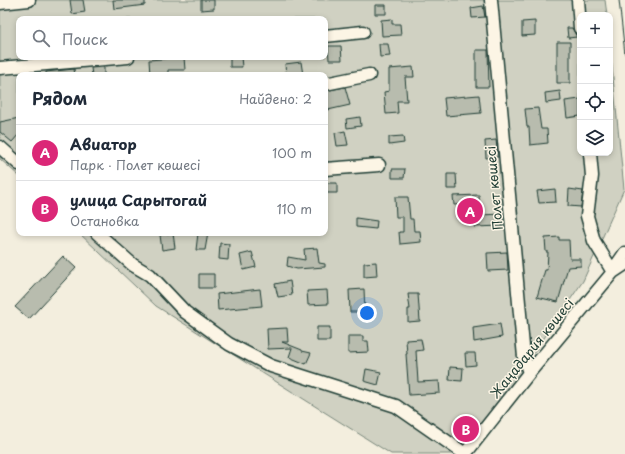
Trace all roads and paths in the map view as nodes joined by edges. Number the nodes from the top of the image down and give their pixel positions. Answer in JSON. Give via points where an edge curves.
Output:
{"nodes":[{"id":1,"x":29,"y":0,"type":"edge"},
{"id":2,"x":491,"y":0,"type":"edge"},
{"id":3,"x":578,"y":0,"type":"edge"},
{"id":4,"x":0,"y":3,"type":"edge"},
{"id":5,"x":579,"y":12,"type":"edge"},
{"id":6,"x":363,"y":32,"type":"dead end"},
{"id":7,"x":328,"y":36,"type":"edge"},
{"id":8,"x":93,"y":60,"type":"edge"},
{"id":9,"x":0,"y":68,"type":"edge"},
{"id":10,"x":369,"y":75,"type":"dead end"},
{"id":11,"x":328,"y":83,"type":"edge"},
{"id":12,"x":9,"y":151,"type":"edge"},
{"id":13,"x":590,"y":156,"type":"edge"},
{"id":14,"x":16,"y":160,"type":"edge"},
{"id":15,"x":379,"y":165,"type":"dead end"},
{"id":16,"x":328,"y":169,"type":"edge"},
{"id":17,"x":100,"y":236,"type":"edge"},
{"id":18,"x":625,"y":253,"type":"edge"},
{"id":19,"x":625,"y":264,"type":"edge"},
{"id":20,"x":613,"y":272,"type":"junction"},
{"id":21,"x":529,"y":372,"type":"junction"},
{"id":22,"x":465,"y":454,"type":"edge"}],
"edges":[{"from":1,"to":4,"type":"street"},
{"from":2,"to":21,"type":"street","name":"Полет көшесі","via":[[524,357]]},
{"from":3,"to":5,"type":"street"},
{"from":6,"to":7,"type":"street"},
{"from":8,"to":9,"type":"street"},
{"from":10,"to":11,"type":"street"},
{"from":12,"to":14,"type":"street"},
{"from":13,"to":20,"type":"street","via":[[592,176],[587,216],[594,241]]},
{"from":15,"to":16,"type":"street"},
{"from":17,"to":22,"type":"street","via":[[133,265],[150,275],[185,312],[229,344],[271,366],[396,406]]},
{"from":18,"to":20,"type":"street"},
{"from":19,"to":20,"type":"street","name":"Жаңадария көшесі"},
{"from":20,"to":21,"type":"street","name":"Жаңадария көшесі"},
{"from":21,"to":22,"type":"street","name":"Жаңадария көшесі"}]}
